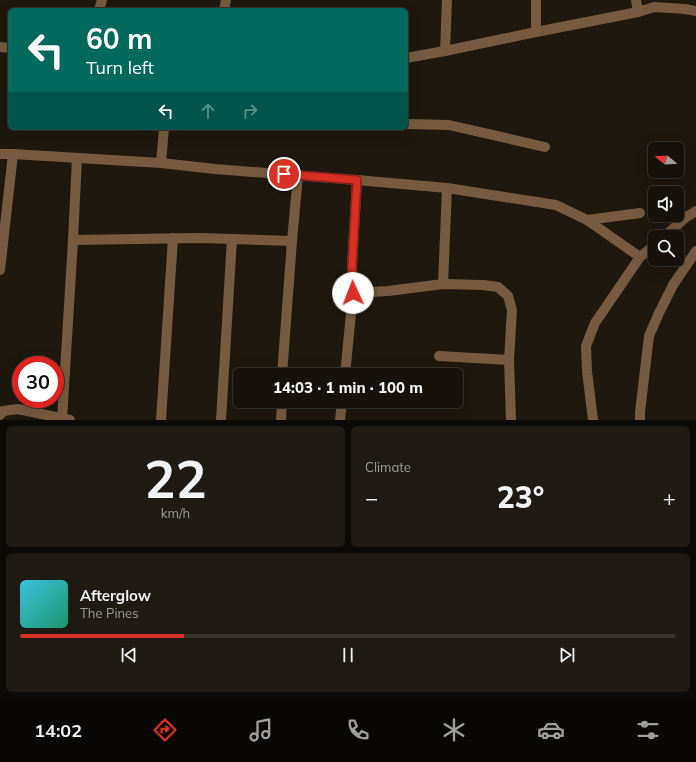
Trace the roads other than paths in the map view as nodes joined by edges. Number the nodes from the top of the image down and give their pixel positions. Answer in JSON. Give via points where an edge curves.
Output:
{"nodes":[{"id":1,"x":447,"y":0,"type":"edge"},
{"id":2,"x":536,"y":0,"type":"edge"},
{"id":3,"x":636,"y":0,"type":"edge"},
{"id":4,"x":696,"y":11,"type":"edge"},
{"id":5,"x":638,"y":12,"type":"junction"},
{"id":6,"x":536,"y":32,"type":"junction"},
{"id":7,"x":445,"y":51,"type":"junction"},
{"id":8,"x":408,"y":58,"type":"edge"},
{"id":9,"x":408,"y":124,"type":"edge"},
{"id":10,"x":164,"y":130,"type":"edge"},
{"id":11,"x":545,"y":147,"type":"dead end"},
{"id":12,"x":0,"y":154,"type":"edge"},
{"id":13,"x":13,"y":154,"type":"junction"},
{"id":14,"x":77,"y":158,"type":"junction"},
{"id":15,"x":160,"y":163,"type":"junction"},
{"id":16,"x":298,"y":175,"type":"junction"},
{"id":17,"x":357,"y":180,"type":"junction"},
{"id":18,"x":447,"y":188,"type":"junction"},
{"id":19,"x":696,"y":211,"type":"edge"},
{"id":20,"x":640,"y":213,"type":"dead end"},
{"id":21,"x":587,"y":220,"type":"junction"},
{"id":22,"x":672,"y":230,"type":"edge"},
{"id":23,"x":173,"y":238,"type":"junction"},
{"id":24,"x":232,"y":239,"type":"junction"},
{"id":25,"x":73,"y":240,"type":"junction"},
{"id":26,"x":292,"y":241,"type":"junction"},
{"id":27,"x":648,"y":251,"type":"edge"},
{"id":28,"x":696,"y":251,"type":"edge"},
{"id":29,"x":640,"y":257,"type":"junction"},
{"id":30,"x":0,"y":270,"type":"edge"},
{"id":31,"x":444,"y":284,"type":"junction"},
{"id":32,"x":353,"y":293,"type":"junction"},
{"id":33,"x":439,"y":356,"type":"dead end"},
{"id":34,"x":509,"y":360,"type":"junction"},
{"id":35,"x":283,"y":368,"type":"edge"},
{"id":36,"x":345,"y":368,"type":"edge"},
{"id":37,"x":282,"y":408,"type":"edge"},
{"id":38,"x":341,"y":408,"type":"edge"},
{"id":39,"x":1,"y":412,"type":"edge"},
{"id":40,"x":64,"y":419,"type":"edge"},
{"id":41,"x":161,"y":420,"type":"edge"},
{"id":42,"x":221,"y":420,"type":"edge"},
{"id":43,"x":281,"y":420,"type":"edge"},
{"id":44,"x":340,"y":420,"type":"edge"},
{"id":45,"x":511,"y":420,"type":"edge"},
{"id":46,"x":593,"y":420,"type":"edge"},
{"id":47,"x":640,"y":420,"type":"edge"}],
"edges":[{"from":1,"to":7,"type":"street"},
{"from":2,"to":6,"type":"street"},
{"from":3,"to":5,"type":"street"},
{"from":4,"to":5,"type":"street","via":[[654,7]]},
{"from":5,"to":6,"type":"street"},
{"from":6,"to":7,"type":"street"},
{"from":7,"to":8,"type":"street"},
{"from":9,"to":11,"type":"street","via":[[449,125]]},
{"from":10,"to":15,"type":"street"},
{"from":12,"to":13,"type":"street"},
{"from":13,"to":14,"type":"street"},
{"from":13,"to":30,"type":"street"},
{"from":14,"to":15,"type":"street"},
{"from":14,"to":25,"type":"street"},
{"from":15,"to":16,"type":"street"},
{"from":16,"to":17,"type":"street"},
{"from":16,"to":26,"type":"street"},
{"from":17,"to":18,"type":"street"},
{"from":17,"to":32,"type":"street"},
{"from":18,"to":21,"type":"street","via":[[556,205]]},
{"from":18,"to":31,"type":"street"},
{"from":19,"to":22,"type":"street"},
{"from":20,"to":21,"type":"street"},
{"from":21,"to":29,"type":"street"},
{"from":23,"to":24,"type":"street"},
{"from":23,"to":25,"type":"street"},
{"from":23,"to":41,"type":"street"},
{"from":24,"to":26,"type":"street"},
{"from":24,"to":42,"type":"street"},
{"from":25,"to":40,"type":"street"},
{"from":26,"to":35,"type":"street"},
{"from":27,"to":29,"type":"street"},
{"from":28,"to":47,"type":"street","via":[[673,285],[649,336]]},
{"from":29,"to":46,"type":"street","via":[[595,323],[586,346]]},
{"from":31,"to":32,"type":"street"},
{"from":31,"to":34,"type":"street","via":[[484,284],[498,287],[508,296],[512,310]]},
{"from":32,"to":36,"type":"street"},
{"from":33,"to":34,"type":"street"},
{"from":34,"to":45,"type":"street"},
{"from":37,"to":43,"type":"street"},
{"from":38,"to":44,"type":"street"},
{"from":39,"to":40,"type":"street","via":[[18,409]]}]}
